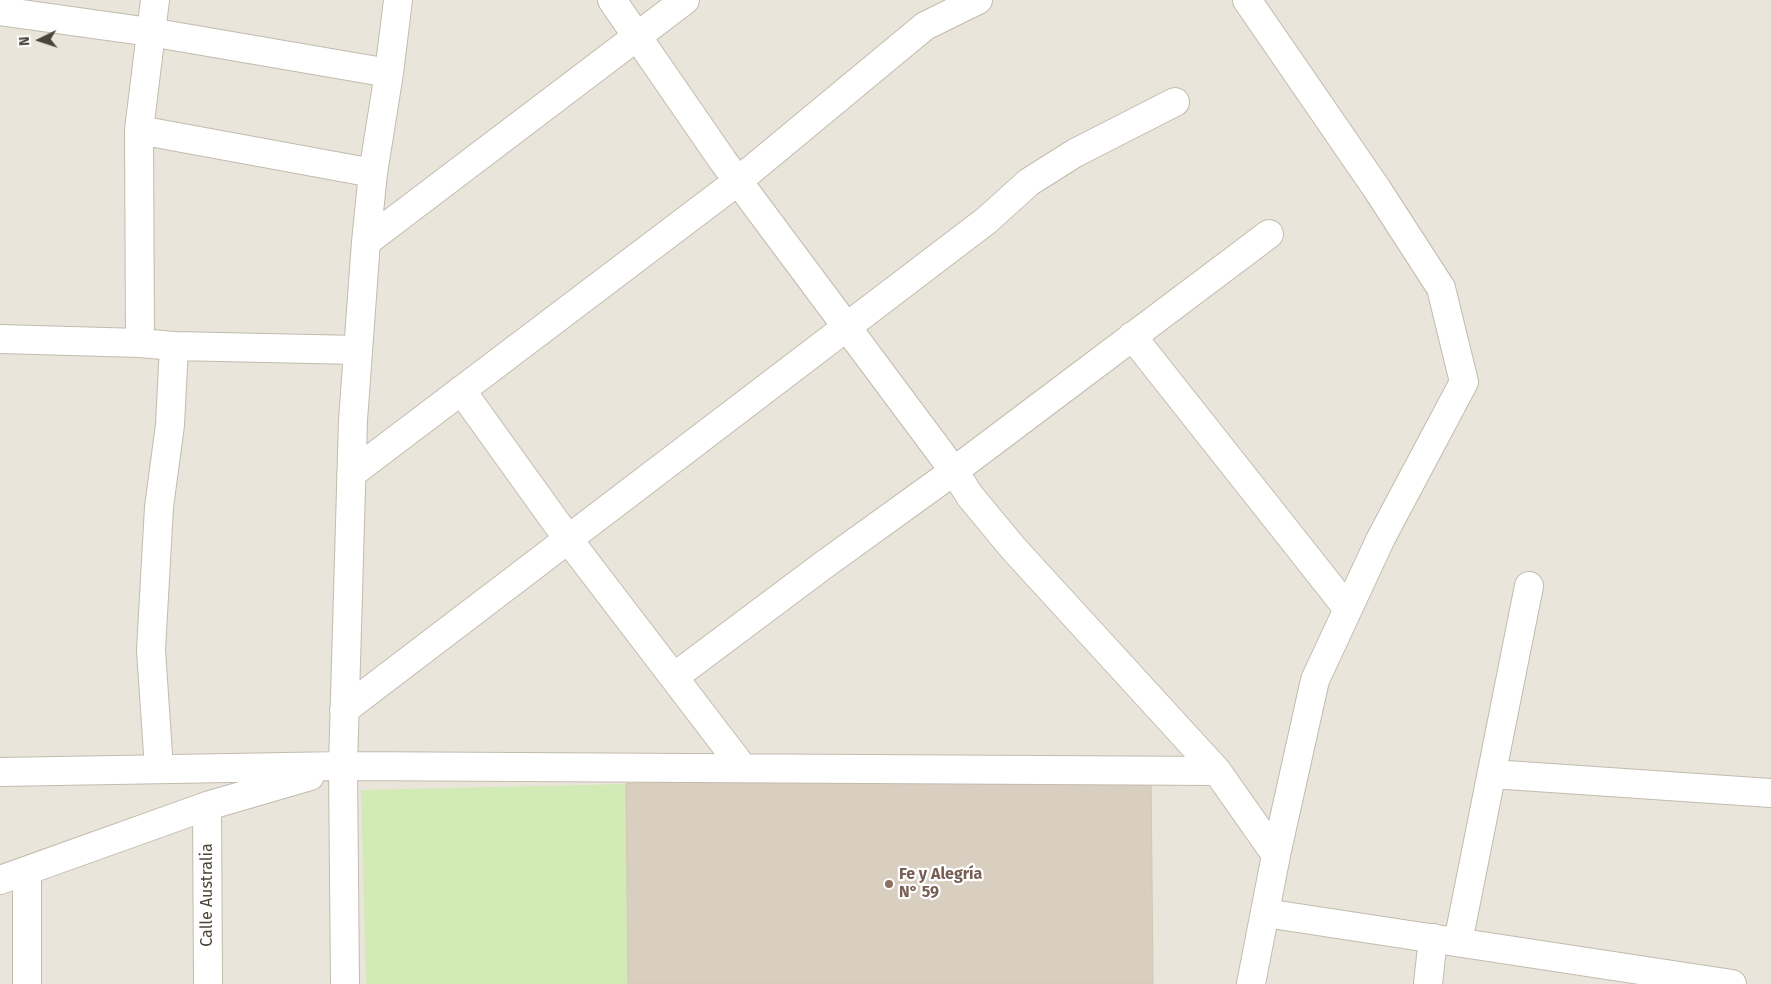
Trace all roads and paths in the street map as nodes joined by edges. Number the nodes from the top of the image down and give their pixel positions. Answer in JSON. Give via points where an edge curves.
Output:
{"nodes":[{"id":1,"x":155,"y":0,"type":"edge"},
{"id":2,"x":398,"y":0,"type":"edge"},
{"id":3,"x":612,"y":0,"type":"edge"},
{"id":4,"x":685,"y":0,"type":"edge"},
{"id":5,"x":978,"y":0,"type":"edge"},
{"id":6,"x":1247,"y":0,"type":"edge"},
{"id":7,"x":0,"y":11,"type":"edge"},
{"id":8,"x":150,"y":32,"type":"junction"},
{"id":9,"x":637,"y":37,"type":"junction"},
{"id":10,"x":389,"y":73,"type":"junction"},
{"id":11,"x":1175,"y":102,"type":"dead end"},
{"id":12,"x":138,"y":130,"type":"junction"},
{"id":13,"x":373,"y":173,"type":"junction"},
{"id":14,"x":738,"y":181,"type":"junction"},
{"id":15,"x":1269,"y":234,"type":"dead end"},
{"id":16,"x":366,"y":242,"type":"junction"},
{"id":17,"x":845,"y":327,"type":"junction"},
{"id":18,"x":1132,"y":336,"type":"junction"},
{"id":19,"x":0,"y":339,"type":"edge"},
{"id":20,"x":140,"y":343,"type":"junction"},
{"id":21,"x":174,"y":346,"type":"junction"},
{"id":22,"x":358,"y":350,"type":"junction"},
{"id":23,"x":461,"y":390,"type":"junction"},
{"id":24,"x":954,"y":471,"type":"junction"},
{"id":25,"x":351,"y":474,"type":"junction"},
{"id":26,"x":568,"y":539,"type":"junction"},
{"id":27,"x":1529,"y":586,"type":"dead end"},
{"id":28,"x":1348,"y":609,"type":"junction"},
{"id":29,"x":674,"y":677,"type":"junction"},
{"id":30,"x":344,"y":710,"type":"junction"},
{"id":31,"x":343,"y":766,"type":"junction"},
{"id":32,"x":743,"y":768,"type":"junction"},
{"id":33,"x":159,"y":769,"type":"junction"},
{"id":34,"x":1217,"y":771,"type":"junction"},
{"id":35,"x":0,"y":772,"type":"edge"},
{"id":36,"x":1492,"y":774,"type":"junction"},
{"id":37,"x":1771,"y":793,"type":"edge"},
{"id":38,"x":208,"y":806,"type":"junction"},
{"id":39,"x":1276,"y":855,"type":"junction"},
{"id":40,"x":27,"y":871,"type":"junction"},
{"id":41,"x":0,"y":880,"type":"edge"},
{"id":42,"x":1265,"y":913,"type":"junction"},
{"id":43,"x":1445,"y":940,"type":"junction"},
{"id":44,"x":1596,"y":973,"type":"edge"},
{"id":45,"x":27,"y":984,"type":"edge"},
{"id":46,"x":208,"y":984,"type":"edge"},
{"id":47,"x":345,"y":984,"type":"edge"},
{"id":48,"x":1251,"y":984,"type":"edge"},
{"id":49,"x":1428,"y":984,"type":"edge"},
{"id":50,"x":1732,"y":984,"type":"edge"}],
"edges":[{"from":1,"to":8,"type":"street"},
{"from":2,"to":10,"type":"street"},
{"from":3,"to":9,"type":"street"},
{"from":4,"to":9,"type":"street"},
{"from":5,"to":14,"type":"street","via":[[925,26]]},
{"from":6,"to":28,"type":"street","via":[[1441,288],[1464,382],[1381,538]]},
{"from":7,"to":8,"type":"street"},
{"from":8,"to":10,"type":"street"},
{"from":8,"to":12,"type":"street"},
{"from":9,"to":14,"type":"street"},
{"from":9,"to":16,"type":"street"},
{"from":10,"to":13,"type":"street"},
{"from":11,"to":17,"type":"street","via":[[1075,153],[1029,182],[987,220]]},
{"from":12,"to":13,"type":"street"},
{"from":12,"to":20,"type":"street"},
{"from":13,"to":16,"type":"street"},
{"from":14,"to":17,"type":"street"},
{"from":14,"to":23,"type":"street"},
{"from":15,"to":18,"type":"street"},
{"from":16,"to":22,"type":"street"},
{"from":17,"to":24,"type":"street"},
{"from":17,"to":26,"type":"street"},
{"from":18,"to":24,"type":"street"},
{"from":18,"to":28,"type":"street"},
{"from":19,"to":20,"type":"street"},
{"from":20,"to":21,"type":"street"},
{"from":21,"to":22,"type":"street"},
{"from":21,"to":33,"type":"street","via":[[170,425],[159,507],[151,650]]},
{"from":22,"to":25,"type":"street"},
{"from":23,"to":25,"type":"street"},
{"from":23,"to":26,"type":"street"},
{"from":24,"to":29,"type":"street"},
{"from":24,"to":34,"type":"street","via":[[970,496],[1013,548]]},
{"from":25,"to":30,"type":"street"},
{"from":26,"to":29,"type":"street"},
{"from":26,"to":30,"type":"street"},
{"from":27,"to":36,"type":"street"},
{"from":28,"to":39,"type":"street","via":[[1314,680]]},
{"from":29,"to":32,"type":"street"},
{"from":30,"to":31,"type":"street"},
{"from":31,"to":32,"type":"street"},
{"from":31,"to":33,"type":"street"},
{"from":31,"to":38,"type":"street"},
{"from":31,"to":47,"type":"street"},
{"from":32,"to":34,"type":"street"},
{"from":33,"to":35,"type":"street"},
{"from":34,"to":39,"type":"street"},
{"from":36,"to":37,"type":"street"},
{"from":36,"to":43,"type":"street"},
{"from":38,"to":40,"type":"street"},
{"from":38,"to":46,"type":"street","name":"Calle Australia"},
{"from":39,"to":42,"type":"street"},
{"from":40,"to":41,"type":"street"},
{"from":40,"to":45,"type":"street"},
{"from":42,"to":43,"type":"street"},
{"from":42,"to":48,"type":"street"},
{"from":43,"to":44,"type":"street"},
{"from":43,"to":49,"type":"street"},
{"from":44,"to":50,"type":"street"}]}
